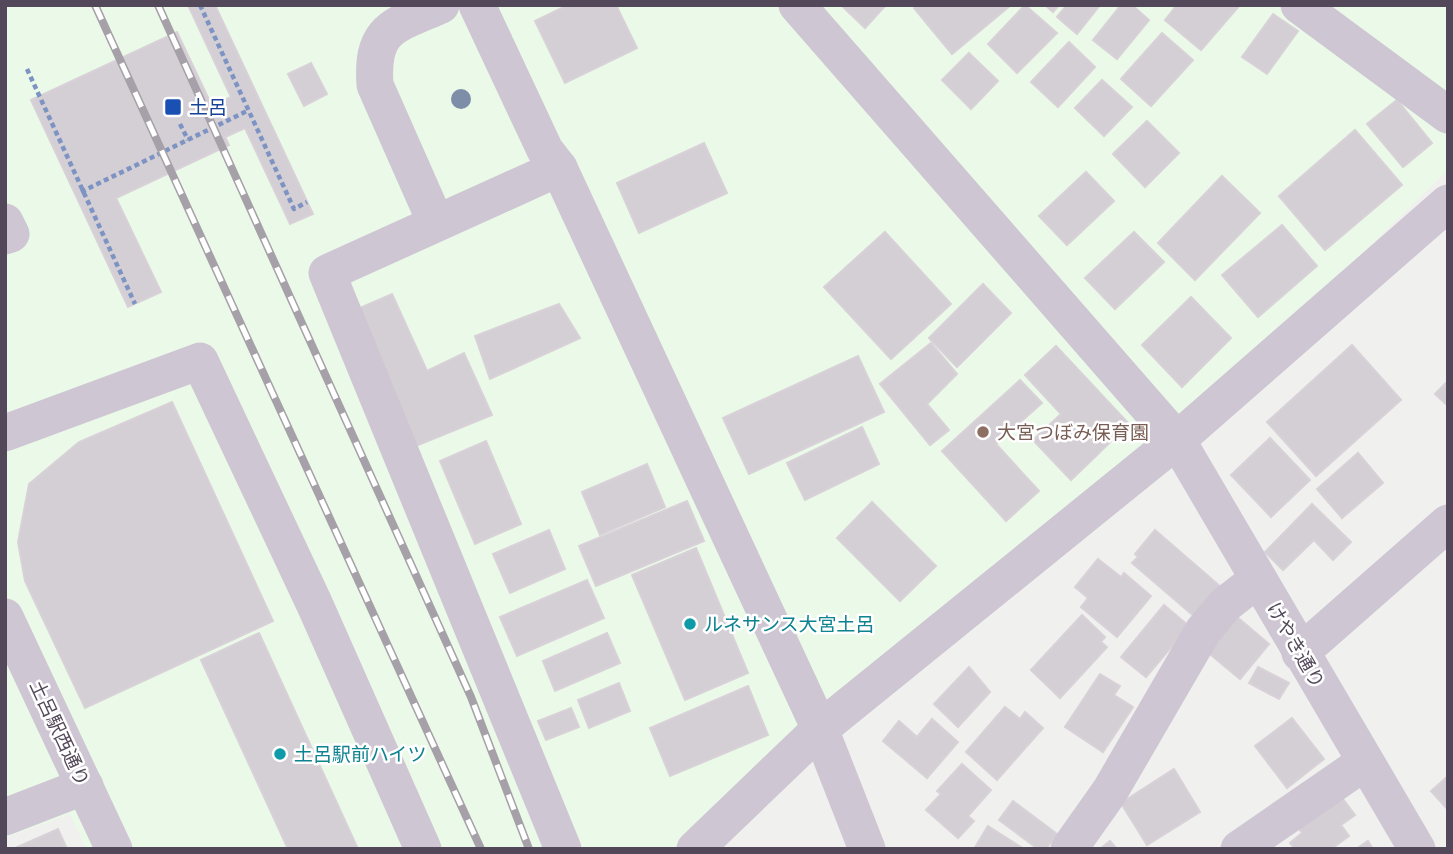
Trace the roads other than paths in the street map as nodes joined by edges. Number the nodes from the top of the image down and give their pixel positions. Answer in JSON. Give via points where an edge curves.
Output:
{"nodes":[{"id":1,"x":441,"y":5,"type":"edge"},
{"id":2,"x":797,"y":5,"type":"edge"},
{"id":3,"x":1299,"y":5,"type":"edge"},
{"id":4,"x":476,"y":6,"type":"edge"},
{"id":5,"x":1448,"y":115,"type":"edge"},
{"id":6,"x":559,"y":168,"type":"junction"},
{"id":7,"x":1448,"y":202,"type":"edge"},
{"id":8,"x":5,"y":222,"type":"edge"},
{"id":9,"x":436,"y":223,"type":"junction"},
{"id":10,"x":5,"y":236,"type":"edge"},
{"id":11,"x":5,"y":433,"type":"edge"},
{"id":12,"x":1177,"y":440,"type":"junction"},
{"id":13,"x":1448,"y":523,"type":"edge"},
{"id":14,"x":1258,"y":579,"type":"junction"},
{"id":15,"x":5,"y":618,"type":"edge"},
{"id":16,"x":1300,"y":653,"type":"junction"},
{"id":17,"x":820,"y":729,"type":"junction"},
{"id":18,"x":1365,"y":762,"type":"junction"},
{"id":19,"x":85,"y":786,"type":"junction"},
{"id":20,"x":5,"y":817,"type":"edge"},
{"id":21,"x":114,"y":849,"type":"edge"},
{"id":22,"x":423,"y":849,"type":"edge"},
{"id":23,"x":563,"y":849,"type":"edge"},
{"id":24,"x":695,"y":849,"type":"edge"},
{"id":25,"x":867,"y":849,"type":"edge"},
{"id":26,"x":1069,"y":849,"type":"edge"},
{"id":27,"x":1239,"y":849,"type":"edge"},
{"id":28,"x":1417,"y":849,"type":"edge"}],
"edges":[{"from":1,"to":9,"type":"street","via":[[381,37],[373,61],[375,85]]},
{"from":2,"to":12,"type":"street","name":"けやき通り"},
{"from":3,"to":5,"type":"street"},
{"from":4,"to":6,"type":"street","via":[[544,150]]},
{"from":6,"to":9,"type":"street"},
{"from":6,"to":17,"type":"street"},
{"from":7,"to":12,"type":"street"},
{"from":8,"to":10,"type":"street","via":[[11,234]]},
{"from":9,"to":23,"type":"street","via":[[327,273]]},
{"from":11,"to":22,"type":"street","via":[[200,361]]},
{"from":12,"to":14,"type":"street","name":"けやき通り"},
{"from":12,"to":17,"type":"street"},
{"from":13,"to":16,"type":"street"},
{"from":14,"to":16,"type":"street","name":"けやき通り"},
{"from":14,"to":26,"type":"street","via":[[1226,604],[1203,631],[1116,781]]},
{"from":15,"to":19,"type":"street","name":"土呂駅西通り"},
{"from":16,"to":18,"type":"street","name":"けやき通り"},
{"from":17,"to":24,"type":"street"},
{"from":17,"to":25,"type":"street"},
{"from":18,"to":27,"type":"street"},
{"from":18,"to":28,"type":"street","name":"けやき通り"},
{"from":19,"to":20,"type":"street"},
{"from":19,"to":21,"type":"street","name":"土呂駅西通り"}]}
